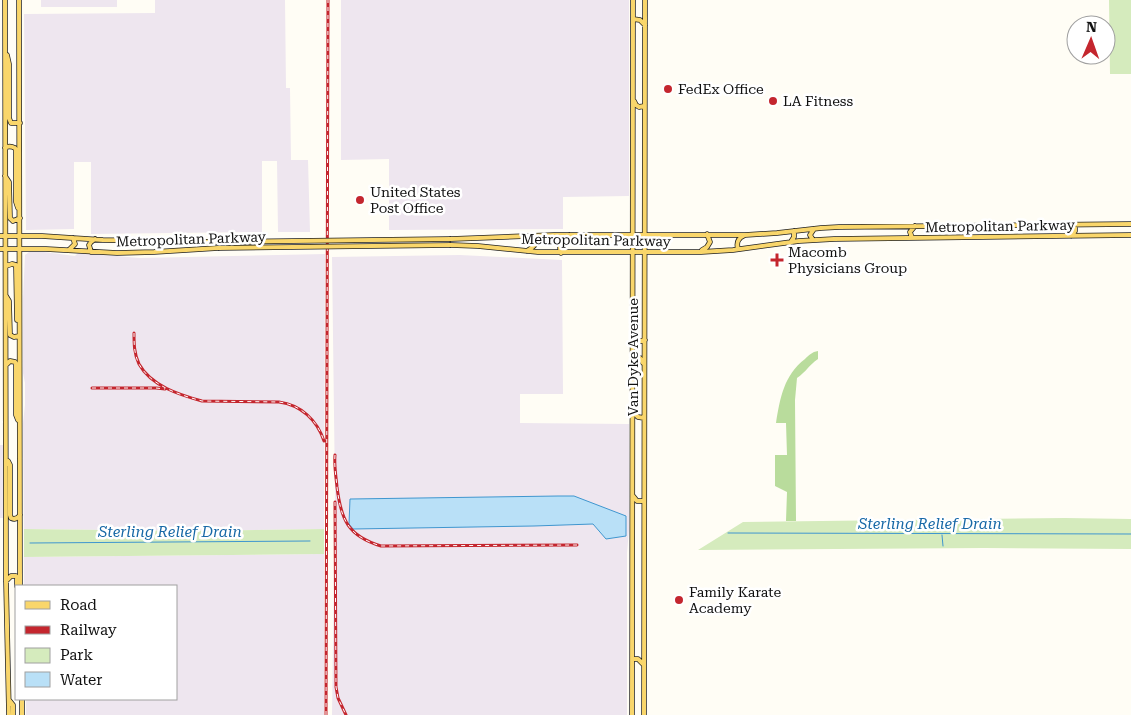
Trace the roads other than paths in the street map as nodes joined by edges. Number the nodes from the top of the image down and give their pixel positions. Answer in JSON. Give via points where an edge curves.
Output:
{"nodes":[{"id":1,"x":5,"y":0,"type":"edge"},
{"id":2,"x":19,"y":0,"type":"edge"},
{"id":3,"x":634,"y":0,"type":"edge"},
{"id":4,"x":640,"y":0,"type":"edge"},
{"id":5,"x":644,"y":0,"type":"edge"},
{"id":6,"x":633,"y":20,"type":"junction"},
{"id":7,"x":645,"y":25,"type":"junction"},
{"id":8,"x":5,"y":51,"type":"junction"},
{"id":9,"x":633,"y":99,"type":"junction"},
{"id":10,"x":644,"y":106,"type":"junction"},
{"id":11,"x":20,"y":123,"type":"junction"},
{"id":12,"x":5,"y":148,"type":"junction"},
{"id":13,"x":637,"y":161,"type":"junction"},
{"id":14,"x":645,"y":168,"type":"junction"},
{"id":15,"x":5,"y":176,"type":"junction"},
{"id":16,"x":20,"y":212,"type":"junction"},
{"id":17,"x":20,"y":218,"type":"junction"},
{"id":18,"x":1131,"y":224,"type":"edge"},
{"id":19,"x":1073,"y":225,"type":"junction"},
{"id":20,"x":915,"y":226,"type":"junction"},
{"id":21,"x":814,"y":228,"type":"junction"},
{"id":22,"x":794,"y":230,"type":"junction"},
{"id":23,"x":634,"y":234,"type":"junction"},
{"id":24,"x":644,"y":234,"type":"junction"},
{"id":25,"x":707,"y":234,"type":"junction"},
{"id":26,"x":569,"y":235,"type":"junction"},
{"id":27,"x":745,"y":235,"type":"junction"},
{"id":28,"x":1131,"y":235,"type":"edge"},
{"id":29,"x":0,"y":236,"type":"edge"},
{"id":30,"x":5,"y":236,"type":"junction"},
{"id":31,"x":20,"y":236,"type":"junction"},
{"id":32,"x":534,"y":236,"type":"junction"},
{"id":33,"x":1071,"y":236,"type":"junction"},
{"id":34,"x":73,"y":238,"type":"junction"},
{"id":35,"x":912,"y":238,"type":"junction"},
{"id":36,"x":95,"y":240,"type":"junction"},
{"id":37,"x":812,"y":240,"type":"junction"},
{"id":38,"x":790,"y":243,"type":"junction"},
{"id":39,"x":0,"y":249,"type":"edge"},
{"id":40,"x":6,"y":249,"type":"junction"},
{"id":41,"x":20,"y":249,"type":"junction"},
{"id":42,"x":738,"y":249,"type":"junction"},
{"id":43,"x":69,"y":250,"type":"junction"},
{"id":44,"x":527,"y":251,"type":"junction"},
{"id":45,"x":91,"y":252,"type":"junction"},
{"id":46,"x":633,"y":252,"type":"junction"},
{"id":47,"x":645,"y":252,"type":"junction"},
{"id":48,"x":700,"y":252,"type":"junction"},
{"id":49,"x":561,"y":253,"type":"junction"},
{"id":50,"x":6,"y":266,"type":"junction"},
{"id":51,"x":6,"y":296,"type":"junction"},
{"id":52,"x":19,"y":327,"type":"junction"},
{"id":53,"x":633,"y":330,"type":"junction"},
{"id":54,"x":19,"y":336,"type":"junction"},
{"id":55,"x":645,"y":340,"type":"junction"},
{"id":56,"x":633,"y":358,"type":"junction"},
{"id":57,"x":6,"y":365,"type":"junction"},
{"id":58,"x":644,"y":365,"type":"junction"},
{"id":59,"x":633,"y":409,"type":"junction"},
{"id":60,"x":644,"y":418,"type":"junction"},
{"id":61,"x":20,"y":424,"type":"junction"},
{"id":62,"x":6,"y":454,"type":"junction"},
{"id":63,"x":632,"y":494,"type":"junction"},
{"id":64,"x":644,"y":501,"type":"junction"},
{"id":65,"x":20,"y":515,"type":"junction"},
{"id":66,"x":632,"y":526,"type":"junction"},
{"id":67,"x":643,"y":533,"type":"junction"},
{"id":68,"x":6,"y":581,"type":"junction"},
{"id":69,"x":19,"y":585,"type":"edge"},
{"id":70,"x":19,"y":585,"type":"edge"},
{"id":71,"x":632,"y":629,"type":"junction"},
{"id":72,"x":640,"y":635,"type":"junction"},
{"id":73,"x":632,"y":659,"type":"junction"},
{"id":74,"x":643,"y":664,"type":"junction"},
{"id":75,"x":22,"y":700,"type":"edge"},
{"id":76,"x":11,"y":715,"type":"edge"},
{"id":77,"x":22,"y":715,"type":"edge"},
{"id":78,"x":632,"y":715,"type":"edge"},
{"id":79,"x":644,"y":715,"type":"edge"}],
"edges":[{"from":1,"to":8,"type":"main road"},
{"from":2,"to":11,"type":"main road"},
{"from":3,"to":6,"type":"main road","name":"Van Dyke Avenue"},
{"from":4,"to":5,"type":"main road"},
{"from":5,"to":7,"type":"main road","name":"Van Dyke Avenue"},
{"from":6,"to":7,"type":"main road","via":[[640,20]]},
{"from":6,"to":9,"type":"main road","name":"Van Dyke Avenue"},
{"from":7,"to":10,"type":"main road","name":"Van Dyke Avenue"},
{"from":8,"to":11,"type":"main road","via":[[9,64],[9,118],[11,123]]},
{"from":8,"to":12,"type":"main road"},
{"from":9,"to":10,"type":"main road","via":[[637,106]]},
{"from":9,"to":13,"type":"main road","name":"Van Dyke Avenue"},
{"from":10,"to":14,"type":"main road","name":"Van Dyke Avenue"},
{"from":11,"to":16,"type":"main road"},
{"from":12,"to":15,"type":"main road"},
{"from":12,"to":16,"type":"main road","via":[[15,149],[16,202]]},
{"from":13,"to":14,"type":"main road"},
{"from":13,"to":23,"type":"main road","name":"Van Dyke Avenue"},
{"from":14,"to":24,"type":"main road","name":"Van Dyke Avenue"},
{"from":15,"to":17,"type":"main road","via":[[9,182],[10,218],[13,221]]},
{"from":15,"to":30,"type":"main road"},
{"from":16,"to":17,"type":"main road"},
{"from":17,"to":31,"type":"main road"},
{"from":18,"to":19,"type":"main road","name":"Metropolitan Parkway"},
{"from":19,"to":20,"type":"main road","name":"Metropolitan Parkway"},
{"from":19,"to":33,"type":"main road","via":[[1075,231]]},
{"from":20,"to":21,"type":"main road","name":"Metropolitan Parkway"},
{"from":20,"to":35,"type":"main road","via":[[910,232]]},
{"from":21,"to":22,"type":"main road","name":"Metropolitan Parkway"},
{"from":21,"to":37,"type":"main road","via":[[810,235]]},
{"from":22,"to":27,"type":"main road","name":"Metropolitan Parkway"},
{"from":22,"to":38,"type":"main road"},
{"from":23,"to":24,"type":"main road","name":"Metropolitan Parkway"},
{"from":23,"to":26,"type":"main road","name":"Metropolitan Parkway"},
{"from":23,"to":46,"type":"main road","name":"Van Dyke Avenue"},
{"from":24,"to":25,"type":"main road","name":"Metropolitan Parkway"},
{"from":24,"to":47,"type":"main road","name":"Van Dyke Avenue"},
{"from":25,"to":27,"type":"main road","name":"Metropolitan Parkway"},
{"from":25,"to":48,"type":"main road","via":[[709,244]]},
{"from":26,"to":32,"type":"main road","name":"Metropolitan Parkway"},
{"from":26,"to":49,"type":"main road","via":[[561,242]]},
{"from":27,"to":42,"type":"main road","via":[[738,240]]},
{"from":28,"to":33,"type":"main road","name":"Metropolitan Parkway"},
{"from":29,"to":30,"type":"main road","name":"Metropolitan Parkway"},
{"from":30,"to":31,"type":"main road","name":"Metropolitan Parkway"},
{"from":30,"to":40,"type":"main road"},
{"from":31,"to":34,"type":"main road","name":"Metropolitan Parkway"},
{"from":31,"to":41,"type":"main road"},
{"from":32,"to":36,"type":"main road","name":"Metropolitan Parkway","bridge":true,"via":[[219,242]]},
{"from":32,"to":44,"type":"main road","via":[[535,245]]},
{"from":33,"to":35,"type":"main road","name":"Metropolitan Parkway"},
{"from":34,"to":36,"type":"main road","name":"Metropolitan Parkway"},
{"from":34,"to":43,"type":"main road","via":[[75,244]]},
{"from":35,"to":37,"type":"main road","name":"Metropolitan Parkway"},
{"from":36,"to":45,"type":"main road","via":[[89,245]]},
{"from":37,"to":38,"type":"main road","name":"Metropolitan Parkway"},
{"from":38,"to":42,"type":"main road","name":"Metropolitan Parkway"},
{"from":39,"to":40,"type":"main road","name":"Metropolitan Parkway"},
{"from":40,"to":41,"type":"main road","name":"Metropolitan Parkway"},
{"from":40,"to":50,"type":"main road"},
{"from":41,"to":43,"type":"main road","name":"Metropolitan Parkway"},
{"from":41,"to":52,"type":"main road"},
{"from":42,"to":48,"type":"main road","name":"Metropolitan Parkway"},
{"from":43,"to":45,"type":"main road","name":"Metropolitan Parkway"},
{"from":44,"to":45,"type":"main road","name":"Metropolitan Parkway","bridge":true,"via":[[451,245]]},
{"from":44,"to":49,"type":"main road","name":"Metropolitan Parkway"},
{"from":46,"to":47,"type":"main road","name":"Metropolitan Parkway"},
{"from":46,"to":49,"type":"main road","name":"Metropolitan Parkway"},
{"from":46,"to":53,"type":"main road","name":"Van Dyke Avenue"},
{"from":47,"to":48,"type":"main road","name":"Metropolitan Parkway"},
{"from":47,"to":55,"type":"main road","name":"Van Dyke Avenue"},
{"from":50,"to":51,"type":"main road"},
{"from":50,"to":52,"type":"main road","via":[[16,266],[16,318]]},
{"from":51,"to":54,"type":"main road","via":[[10,335]]},
{"from":51,"to":57,"type":"main road"},
{"from":52,"to":54,"type":"main road"},
{"from":53,"to":55,"type":"main road","via":[[638,340]]},
{"from":53,"to":56,"type":"main road","name":"Van Dyke Avenue"},
{"from":54,"to":61,"type":"main road"},
{"from":55,"to":58,"type":"main road","name":"Van Dyke Avenue"},
{"from":56,"to":58,"type":"main road","via":[[640,358]]},
{"from":56,"to":59,"type":"main road","name":"Van Dyke Avenue"},
{"from":57,"to":61,"type":"main road","via":[[10,361],[16,364],[16,415]]},
{"from":57,"to":62,"type":"main road"},
{"from":58,"to":60,"type":"main road","name":"Van Dyke Avenue"},
{"from":59,"to":60,"type":"main road","via":[[636,416]]},
{"from":59,"to":63,"type":"main road","name":"Van Dyke Avenue"},
{"from":60,"to":64,"type":"main road","name":"Van Dyke Avenue"},
{"from":61,"to":65,"type":"main road"},
{"from":62,"to":65,"type":"main road","via":[[10,465],[10,515],[15,519]]},
{"from":62,"to":68,"type":"main road"},
{"from":63,"to":64,"type":"main road","via":[[637,501]]},
{"from":63,"to":66,"type":"main road","name":"Van Dyke Avenue"},
{"from":64,"to":67,"type":"main road","name":"Van Dyke Avenue"},
{"from":65,"to":69,"type":"main road"},
{"from":66,"to":67,"type":"main road","via":[[639,526]]},
{"from":66,"to":71,"type":"main road","name":"Van Dyke Avenue"},
{"from":67,"to":72,"type":"main road","name":"Van Dyke Avenue"},
{"from":68,"to":70,"type":"main road","via":[[16,576]]},
{"from":68,"to":76,"type":"main road"},
{"from":71,"to":72,"type":"main road"},
{"from":71,"to":73,"type":"main road","name":"Van Dyke Avenue"},
{"from":72,"to":74,"type":"main road","name":"Van Dyke Avenue"},
{"from":73,"to":74,"type":"main road"},
{"from":73,"to":78,"type":"main road","name":"Van Dyke Avenue"},
{"from":74,"to":79,"type":"main road","name":"Van Dyke Avenue"},
{"from":75,"to":77,"type":"main road"}]}
